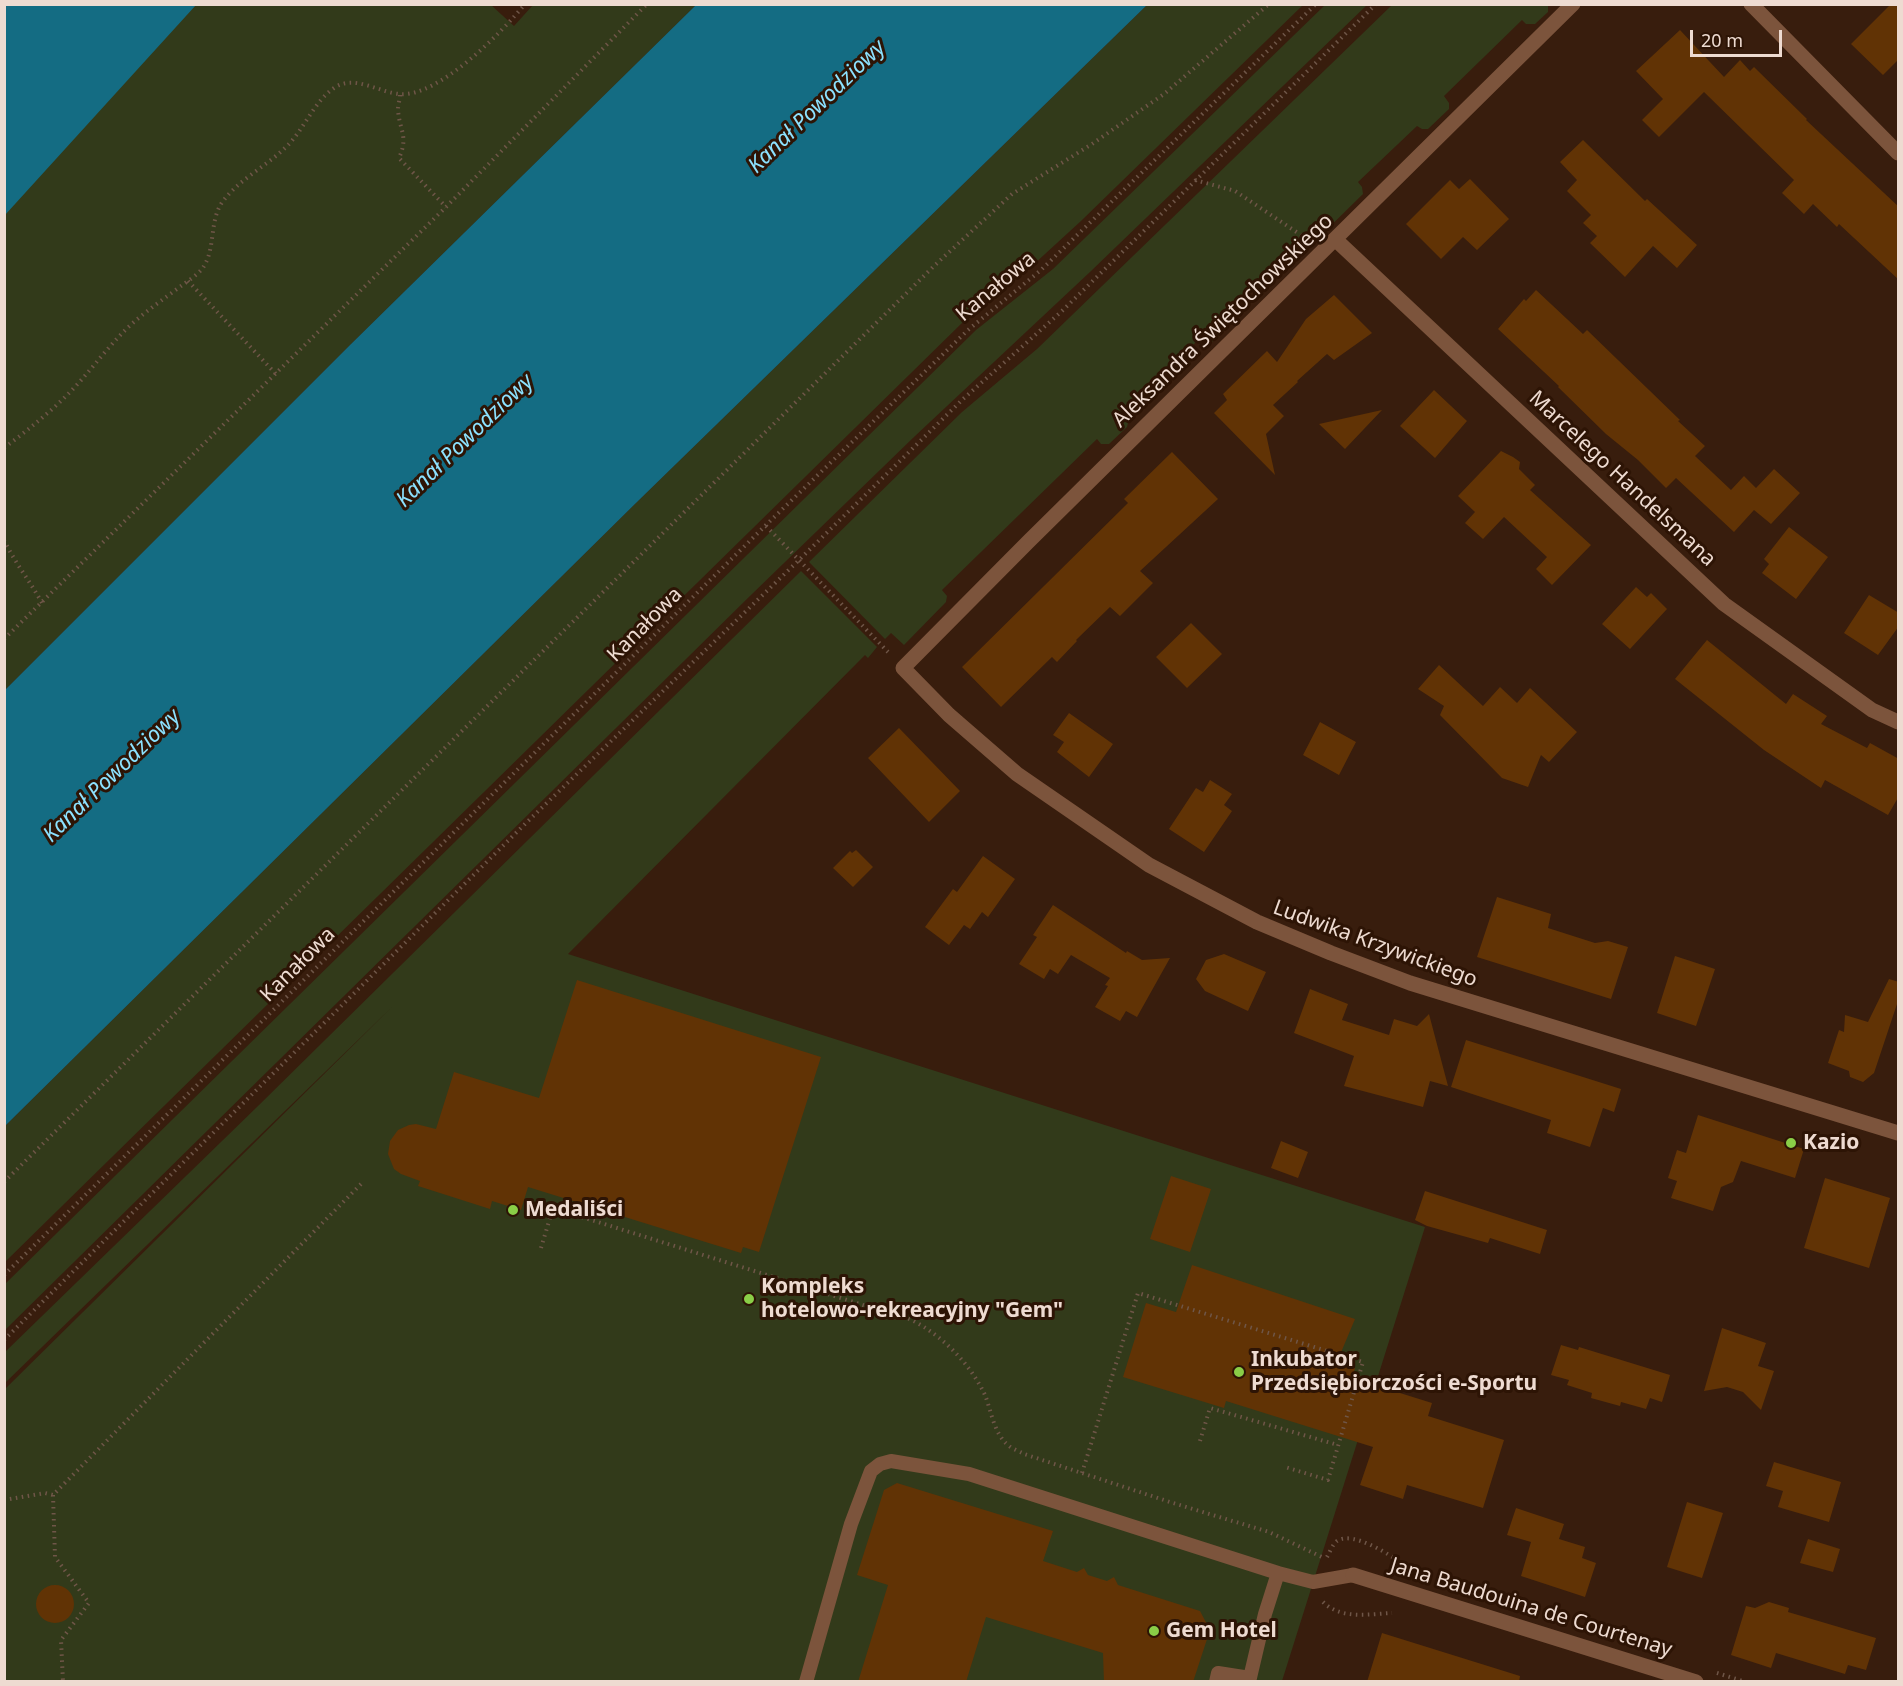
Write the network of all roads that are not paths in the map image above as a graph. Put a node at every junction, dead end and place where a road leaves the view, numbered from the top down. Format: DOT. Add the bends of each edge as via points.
graph roads {
  1 [pos="1573,4"];
  2 [pos="1751,4"];
  3 [pos="1899,153"];
  4 [pos="1336,240"];
  5 [pos="903,668"];
  6 [pos="1899,722"];
  7 [pos="1899,1133"];
  8 [pos="1278,1573"];
  9 [pos="1353,1575"];
  10 [pos="1250,1680"];
  11 [pos="806,1682"];
  12 [pos="1216,1682"];
  13 [pos="1696,1682"];
  1 -- 4 [label="street, Aleksandra Świętochowskiego"];
  2 -- 3 [label="street"];
  4 -- 5 [label="street, Aleksandra Świętochowskiego"];
  4 -- 6 [label="street, Marcelego Handelsmana" via="1724,604 1872,710"];
  5 -- 7 [label="street, Ludwika Krzywickiego" via="949,715 1017,774 1149,865 1257,922 1410,983"];
  8 -- 9 [label="lane" via="1313,1582"];
  8 -- 10 [label="lane"];
  8 -- 11 [label="lane" via="969,1474 888,1461 871,1471 851,1524"];
  9 -- 13 [label="street, Jana Baudouina de Courtenay"];
  10 -- 12 [label="lane" via="1218,1673"];
}
